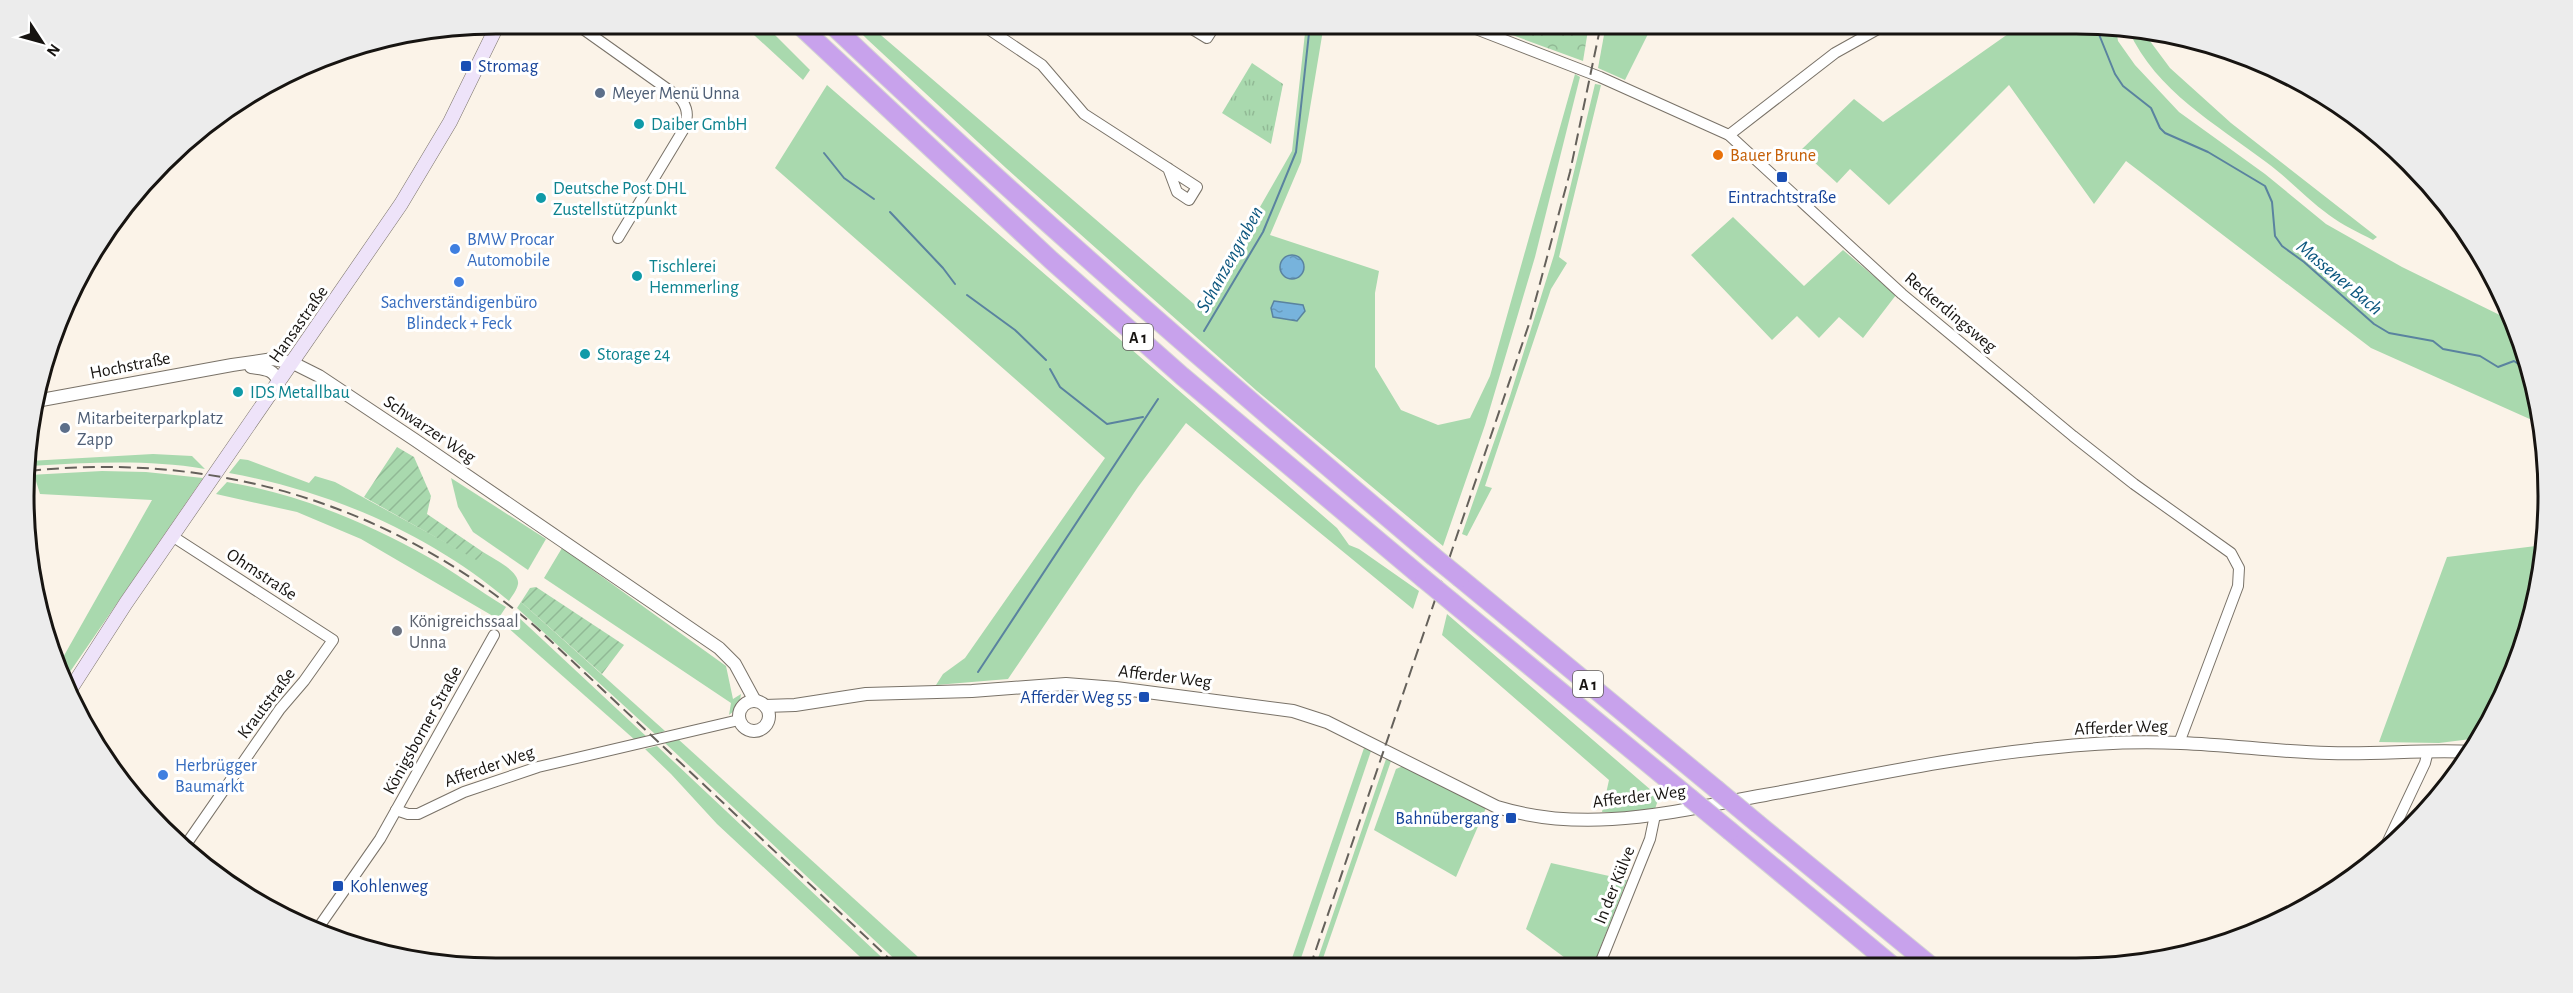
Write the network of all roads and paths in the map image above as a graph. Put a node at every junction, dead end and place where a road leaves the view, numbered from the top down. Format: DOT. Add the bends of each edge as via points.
graph roads {
  1 [pos="493,34"];
  2 [pos="590,34"];
  3 [pos="809,34"];
  4 [pos="841,34"];
  5 [pos="996,34"];
  6 [pos="1489,34"];
  7 [pos="1869,34"];
  8 [pos="1729,135"];
  9 [pos="1168,168"];
  10 [pos="618,238"];
  11 [pos="293,363"];
  12 [pos="232,366"];
  13 [pos="279,383"];
  14 [pos="45,398"];
  15 [pos="172,536"];
  16 [pos="494,635"];
  17 [pos="333,640"];
  18 [pos="738,671"];
  19 [pos="74,683"];
  20 [pos="760,703"];
  21 [pos="795,705"];
  22 [pos="740,714"];
  23 [pos="768,720"];
  24 [pos="2179,743"];
  25 [pos="2428,751"];
  26 [pos="2462,752"];
  27 [pos="396,810"];
  28 [pos="1655,815"];
  29 [pos="2391,834"];
  30 [pos="189,841"];
  31 [pos="321,923"];
  32 [pos="1602,958"];
  33 [pos="1883,958"];
  34 [pos="1921,958"];
  1 -- 11 [label="main road, Hansastraße" via="422,172"];
  2 -- 10 [label="street" via="680,98 688,116"];
  3 -- 33 [label="highway, A 1, bridge" via="1182,376"];
  4 -- 34 [label="highway, A 1, bridge" via="1118,287 1433,556"];
  5 -- 9 [label="street" via="1042,65 1084,114"];
  6 -- 8 [label="street, Reckerdingsweg" via="1600,77"];
  7 -- 8 [label="street" via="1834,53"];
  8 -- 24 [label="street, Reckerdingsweg" via="1902,294 2073,436 2231,553 2239,568 2238,586"];
  11 -- 12 [label="street, Hochstraße" via="273,359"];
  11 -- 13 [label="main road, Hansastraße"];
  11 -- 18 [label="street, Schwarzer Weg" via="415,440 719,648"];
  12 -- 13 [label="street, Hochstraße" via="269,369"];
  12 -- 14 [label="street, Hochstraße"];
  13 -- 15 [label="main road, Hansastraße"];
  15 -- 17 [label="street, Ohmstraße"];
  15 -- 19 [label="main road, Hansastraße"];
  16 -- 27 [label="street, Königsborner Straße"];
  17 -- 30 [label="street, Krautstraße"];
  18 -- 20 [label="street, Schwarzer Weg"];
  18 -- 22 [label="street" via="742,690"];
  20 -- 21 [label="street, Afferder Weg"];
  20 -- 22 [label="street" via="747,702"];
  20 -- 23 [label="street"];
  21 -- 23 [label="street, Afferder Weg"];
  21 -- 28 [label="street, Afferder Weg" via="866,694 1054,684 1126,689 1304,713 1513,812 1592,822"];
  22 -- 23 [label="street" via="744,728 754,731 763,728"];
  22 -- 27 [label="street, Afferder Weg" via="538,767 464,792 418,813"];
  24 -- 25 [label="street, Afferder Weg" via="2338,754"];
  24 -- 28 [label="street, Afferder Weg" via="2084,745 2013,752"];
  25 -- 26 [label="street, Afferder Weg"];
  25 -- 29 [label="street"];
  27 -- 31 [label="street"];
  28 -- 32 [label="street, In der Külve" via="1650,839"];
}
